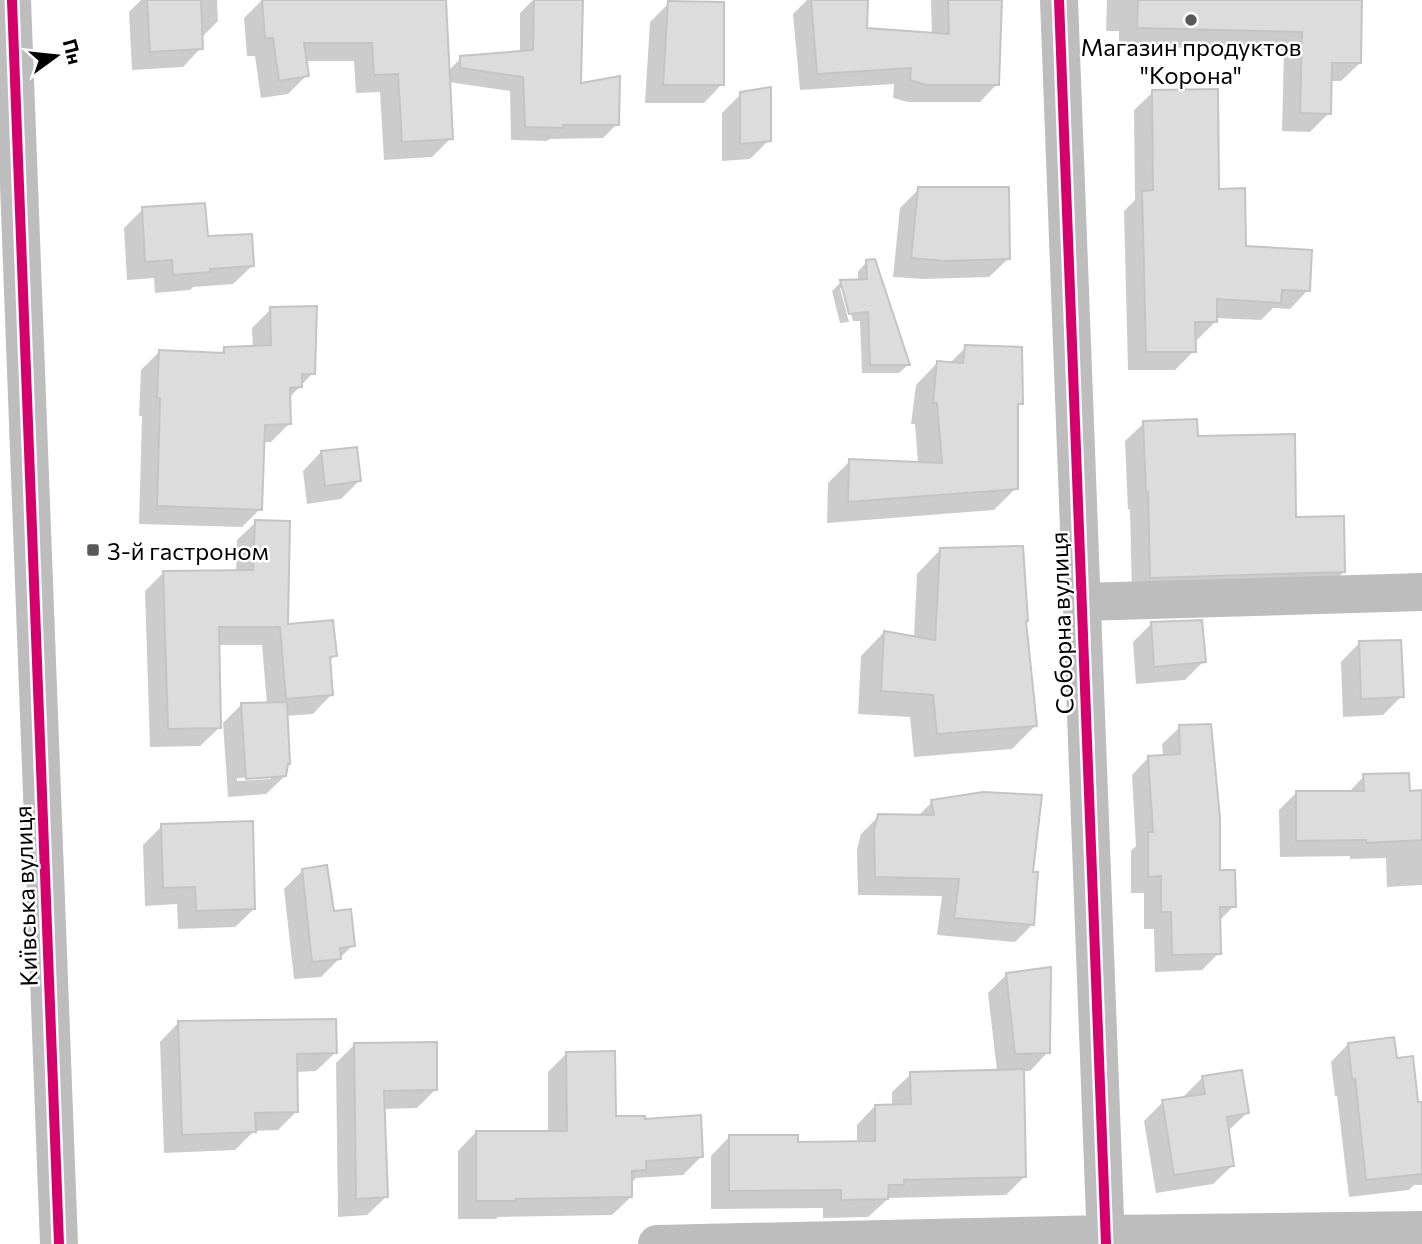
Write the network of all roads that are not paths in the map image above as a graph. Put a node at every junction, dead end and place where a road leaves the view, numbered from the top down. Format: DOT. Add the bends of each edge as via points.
graph roads {
  1 [pos="12,0"];
  2 [pos="1059,0"];
  3 [pos="1422,592"];
  4 [pos="1082,602"];
  5 [pos="1422,1230"];
  6 [pos="1105,1239"];
  7 [pos="59,1244"];
  8 [pos="657,1244"];
  1 -- 7 [label="street, Київська вулиця"];
  2 -- 4 [label="street, Соборна вулиця"];
  3 -- 4 [label="street"];
  4 -- 6 [label="street, Соборна вулиця"];
  5 -- 6 [label="street"];
  6 -- 8 [label="street"];
}
